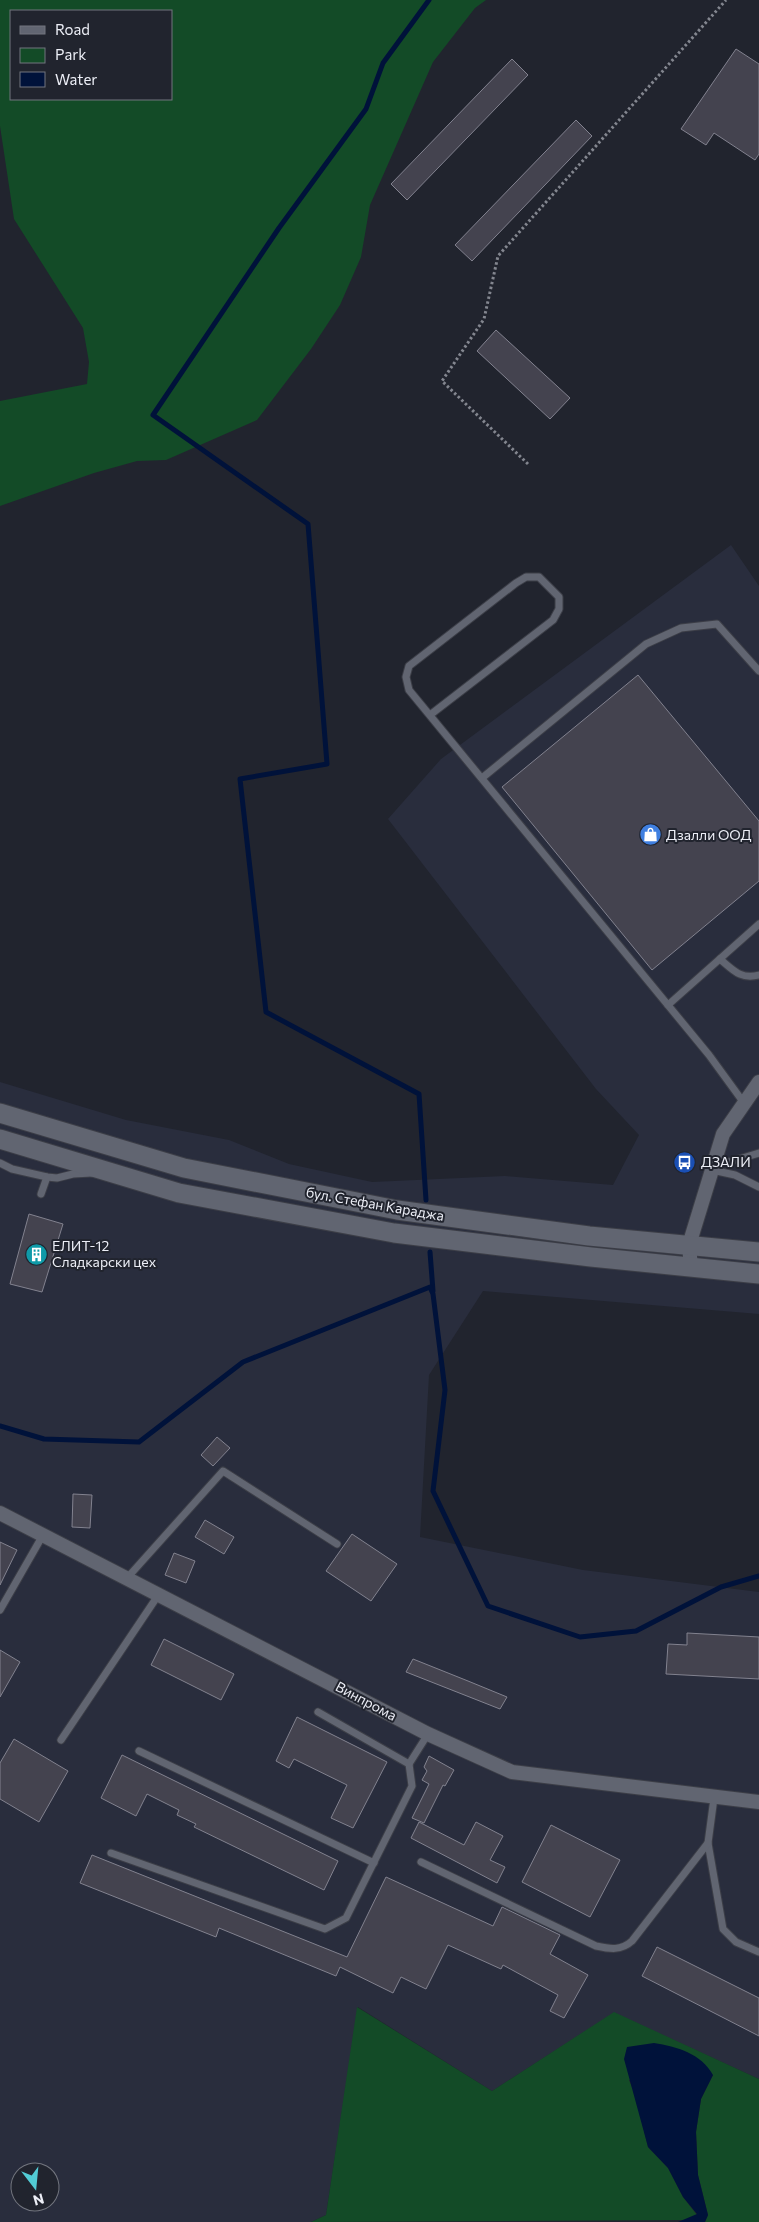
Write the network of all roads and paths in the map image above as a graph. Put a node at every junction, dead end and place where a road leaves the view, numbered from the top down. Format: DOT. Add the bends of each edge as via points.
graph roads {
  1 [pos="724,1"];
  2 [pos="528,464"];
  3 [pos="759,671"];
  4 [pos="430,715"];
  5 [pos="482,778"];
  6 [pos="759,924"];
  7 [pos="720,959"];
  8 [pos="759,975"];
  9 [pos="668,1005"];
  10 [pos="759,1082"];
  11 [pos="744,1104"];
  12 [pos="0,1113"];
  13 [pos="0,1139"];
  14 [pos="759,1153"];
  15 [pos="0,1163"];
  16 [pos="714,1165"];
  17 [pos="110,1172"];
  18 [pos="47,1177"];
  19 [pos="759,1187"];
  20 [pos="41,1194"];
  21 [pos="689,1245"];
  22 [pos="759,1252"];
  23 [pos="691,1268"];
  24 [pos="759,1274"];
  25 [pos="0,1513"];
  26 [pos="43,1534"];
  27 [pos="337,1544"];
  28 [pos="128,1578"];
  29 [pos="159,1594"];
  30 [pos="0,1610"];
  31 [pos="318,1712"];
  32 [pos="428,1734"];
  33 [pos="61,1740"];
  34 [pos="139,1752"];
  35 [pos="410,1764"];
  36 [pos="714,1798"];
  37 [pos="759,1802"];
  38 [pos="708,1843"];
  39 [pos="111,1853"];
  40 [pos="421,1862"];
  41 [pos="374,1863"];
  42 [pos="759,1952"];
  1 -- 2 [label="path" via="498,256 484,319 442,381"];
  3 -- 5 [label="lane" via="717,624 681,628 646,644"];
  4 -- 4 [label="lane" via="409,690 406,677 409,666 516,583 526,577 539,577 559,597 560,609 553,620"];
  4 -- 5 [label="lane"];
  5 -- 9 [label="lane"];
  6 -- 7 [label="lane"];
  7 -- 8 [label="lane" via="740,976 750,978"];
  7 -- 9 [label="lane"];
  9 -- 11 [label="lane"];
  10 -- 11 [label="street"];
  11 -- 16 [label="street" via="723,1134"];
  12 -- 21 [label="main road, бул. Стефан Караджа" via="184,1168 397,1210 589,1236"];
  13 -- 17 [label="main road, бул. Стефан Караджа"];
  14 -- 16 [label="lane"];
  15 -- 18 [label="lane"];
  16 -- 19 [label="lane"];
  16 -- 21 [label="street"];
  17 -- 18 [label="lane"];
  17 -- 23 [label="main road, бул. Стефан Караджа" via="179,1193 394,1233"];
  18 -- 20 [label="lane"];
  21 -- 22 [label="main road, бул. Стефан Караджа"];
  21 -- 23 [label="street"];
  23 -- 24 [label="main road, бул. Стефан Караджа"];
  25 -- 26 [label="street, Винпрома"];
  26 -- 28 [label="street, Винпрома"];
  26 -- 30 [label="lane"];
  27 -- 28 [label="lane" via="223,1471"];
  28 -- 29 [label="street, Винпрома"];
  29 -- 32 [label="street, Винпрома"];
  29 -- 33 [label="lane"];
  31 -- 35 [label="lane"];
  32 -- 35 [label="lane"];
  32 -- 36 [label="street, Винпрома" via="512,1772"];
  34 -- 41 [label="lane"];
  35 -- 41 [label="lane" via="412,1786"];
  36 -- 37 [label="street, Винпрома"];
  36 -- 38 [label="lane"];
  38 -- 40 [label="lane" via="632,1941 619,1949 596,1946"];
  38 -- 42 [label="lane" via="723,1929 736,1942"];
  39 -- 41 [label="lane" via="325,1929 346,1918"];
}
